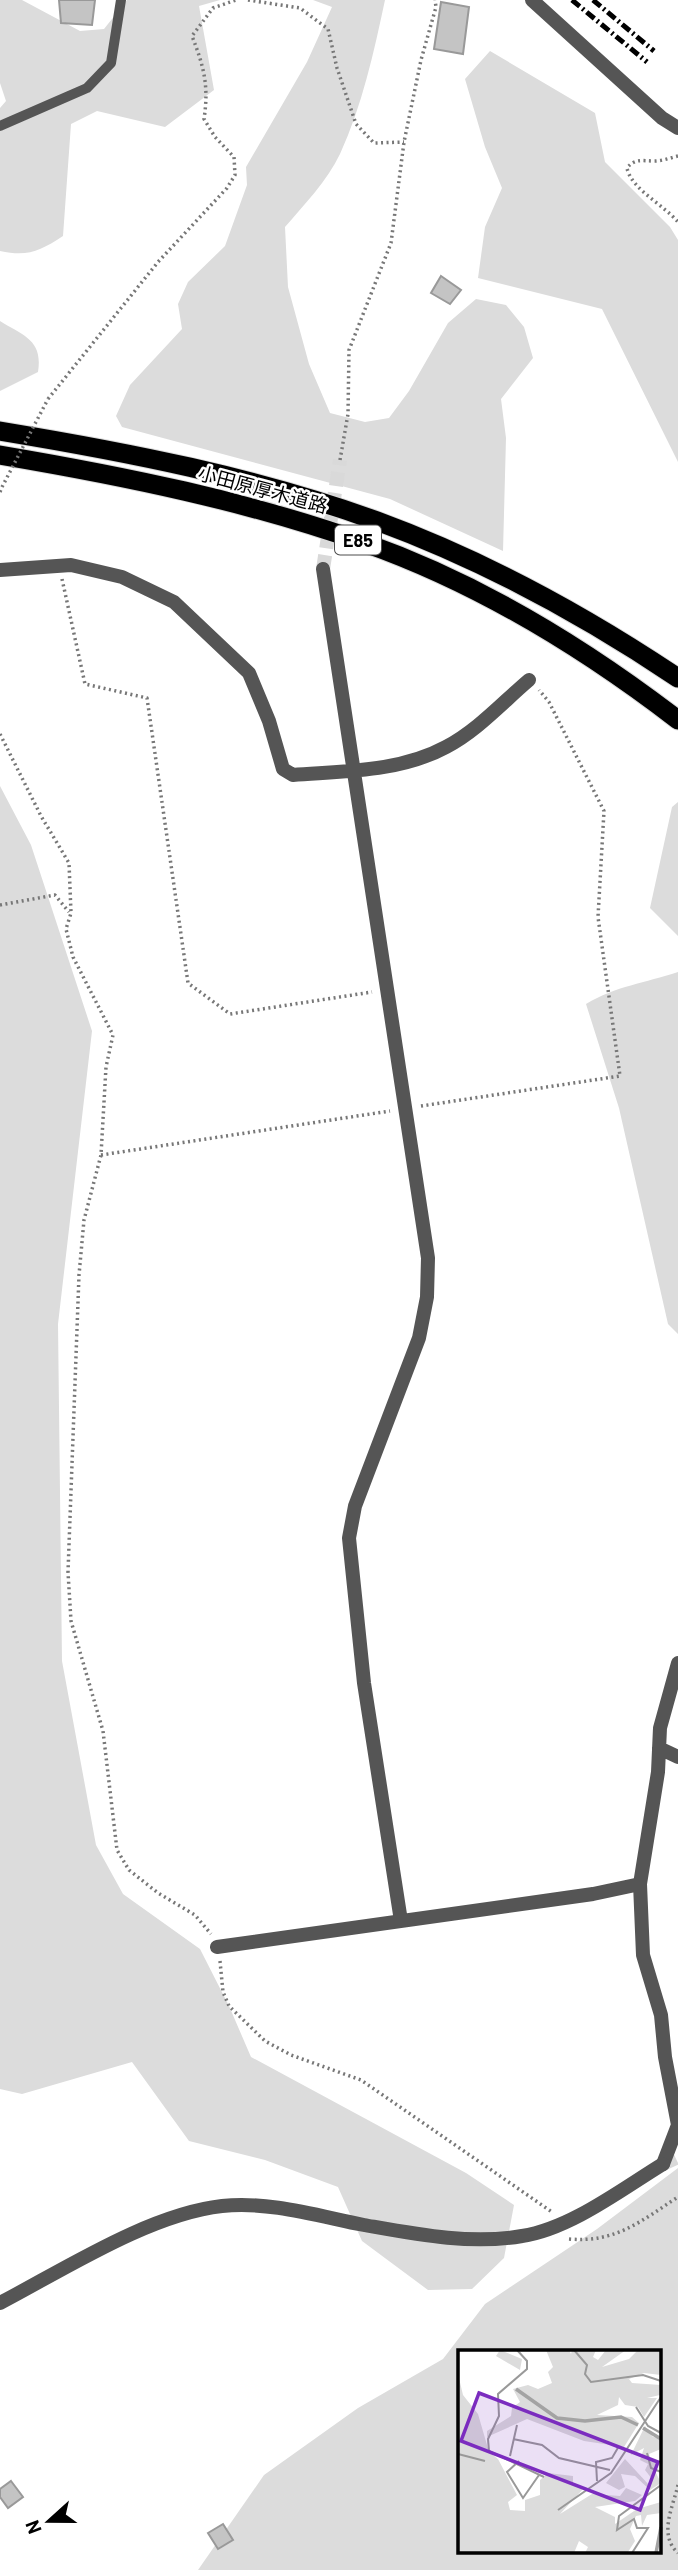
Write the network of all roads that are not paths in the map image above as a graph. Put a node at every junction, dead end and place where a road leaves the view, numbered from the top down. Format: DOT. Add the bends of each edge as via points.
graph roads {
  1 [pos="121,0"];
  2 [pos="533,0"];
  3 [pos="0,126"];
  4 [pos="678,128"];
  5 [pos="0,431"];
  6 [pos="0,455"];
  7 [pos="323,569"];
  8 [pos="0,570"];
  9 [pos="678,678"];
  10 [pos="529,680"];
  11 [pos="678,720"];
  12 [pos="353,770"];
  13 [pos="678,1663"];
  14 [pos="659,1748"];
  15 [pos="678,1757"];
  16 [pos="640,1884"];
  17 [pos="401,1922"];
  18 [pos="217,1947"];
  19 [pos="0,2303"];
  1 -- 3 [label="lane" via="111,63 87,88"];
  2 -- 4 [label="street"];
  5 -- 9 [label="highway, 小田原厚木道路 / E85" via="247,482 377,521 536,592"];
  6 -- 11 [label="highway, 小田原厚木道路 / E85" via="166,486 268,511 367,544 524,617"];
  7 -- 12 [label="street"];
  8 -- 12 [label="street" via="71,565 122,577 174,602 249,673 283,769 293,775"];
  10 -- 12 [label="street" via="447,747 410,763"];
  12 -- 17 [label="street" via="428,1258 419,1338 355,1506 349,1538 364,1683"];
  13 -- 14 [label="street" via="662,1712"];
  14 -- 15 [label="street"];
  14 -- 16 [label="street"];
  16 -- 17 [label="street"];
  16 -- 19 [label="street" via="643,1955 662,2015 678,2125 663,2164 566,2222 523,2236 459,2239 313,2213 223,2206 153,2224"];
  17 -- 18 [label="street"];
}
